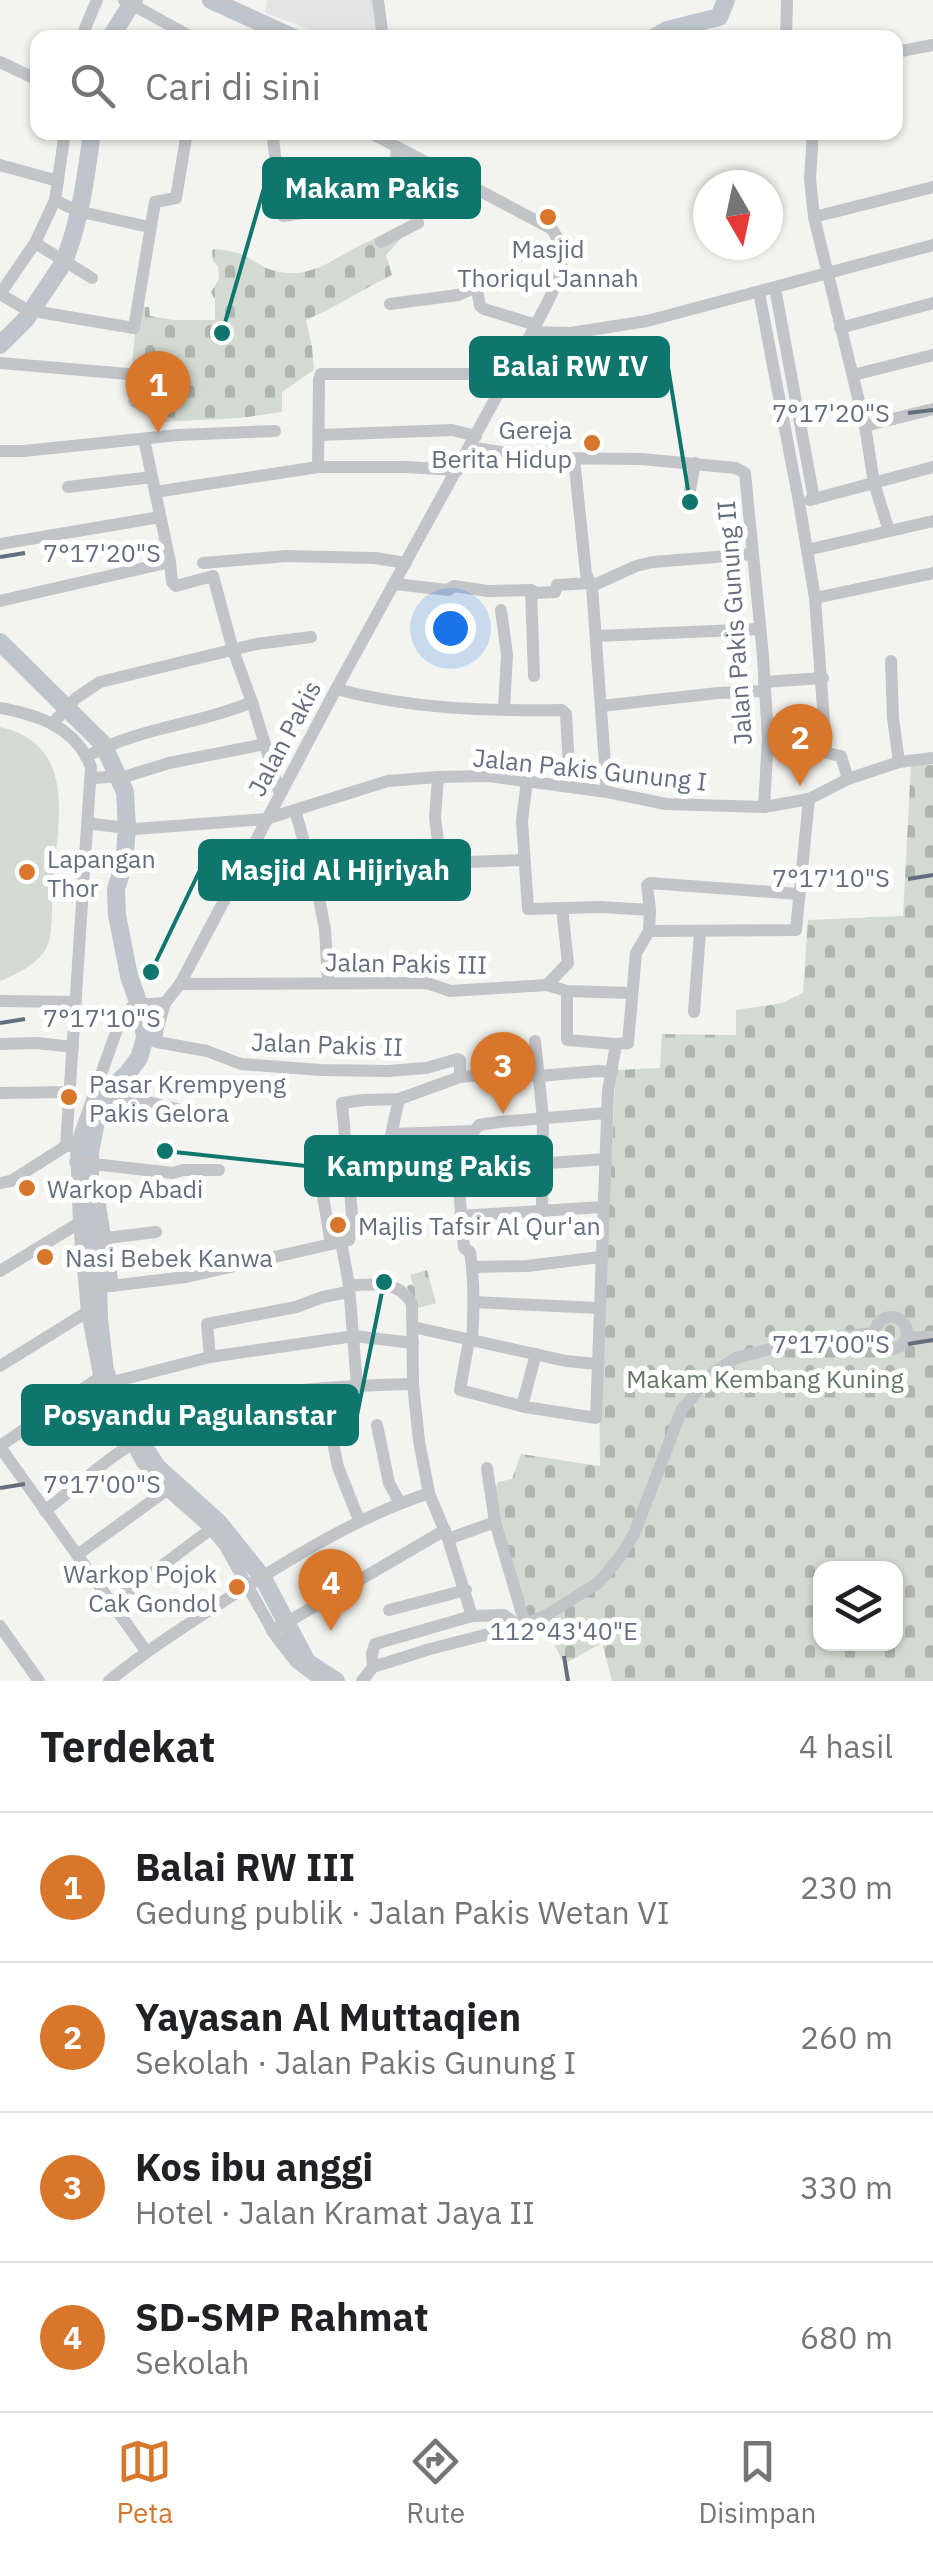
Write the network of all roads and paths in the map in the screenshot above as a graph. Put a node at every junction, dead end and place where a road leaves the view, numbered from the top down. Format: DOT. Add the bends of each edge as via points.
graph roads {
  1 [pos="97,0"];
  2 [pos="378,0"];
  3 [pos="787,0"];
  4 [pos="130,4"];
  5 [pos="84,30"];
  6 [pos="178,30"];
  7 [pos="382,30"];
  8 [pos="786,30"];
  9 [pos="933,46"];
  10 [pos="903,51"];
  11 [pos="0,62"];
  12 [pos="30,76"];
  13 [pos="64,140"];
  14 [pos="186,140"];
  15 [pos="273,140"];
  16 [pos="812,140"];
  17 [pos="396,142"];
  18 [pos="1,168"];
  19 [pos="58,181"];
  20 [pos="933,187"];
  21 [pos="406,190"];
  22 [pos="55,200"];
  23 [pos="367,202"];
  24 [pos="336,204"];
  25 [pos="814,217"];
  26 [pos="150,227"];
  27 [pos="381,242"];
  28 [pos="35,243"];
  29 [pos="933,244"];
  30 [pos="826,274"];
  31 [pos="92,278"];
  32 [pos="775,288"];
  33 [pos="759,292"];
  34 [pos="0,294"];
  35 [pos="933,303"];
  36 [pos="390,304"];
  37 [pos="840,328"];
  38 [pos="534,329"];
  39 [pos="933,355"];
  40 [pos="2,363"];
  41 [pos="128,374"];
  42 [pos="509,374"];
  43 [pos="853,376"];
  44 [pos="933,409"];
  45 [pos="864,426"];
  46 [pos="275,431"];
  47 [pos="319,435"];
  48 [pos="144,439"];
  49 [pos="473,441"];
  50 [pos="0,450"];
  51 [pos="574,458"];
  52 [pos="695,463"];
  53 [pos="318,466"];
  54 [pos="933,467"];
  55 [pos="458,470"];
  56 [pos="152,477"];
  57 [pos="874,483"];
  58 [pos="68,487"];
  59 [pos="690,490"];
  60 [pos="155,492"];
  61 [pos="807,500"];
  62 [pos="160,516"];
  63 [pos="933,522"];
  64 [pos="889,531"];
  65 [pos="0,544"];
  66 [pos="807,550"];
  67 [pos="752,554"];
  68 [pos="170,562"];
  69 [pos="406,563"];
  70 [pos="209,568"];
  71 [pos="933,573"];
  72 [pos="395,584"];
  73 [pos="591,584"];
  74 [pos="531,590"];
  75 [pos="815,598"];
  76 [pos="0,600"];
  77 [pos="502,610"];
  78 [pos="760,630"];
  79 [pos="596,636"];
  80 [pos="310,638"];
  81 [pos="232,650"];
  82 [pos="891,661"];
  83 [pos="534,676"];
  84 [pos="822,678"];
  85 [pos="765,686"];
  86 [pos="336,689"];
  87 [pos="252,702"];
  88 [pos="601,706"];
  89 [pos="0,708"];
  90 [pos="504,709"];
  91 [pos="53,723"];
  92 [pos="265,744"];
  93 [pos="86,757"];
  94 [pos="933,758"];
  95 [pos="898,762"];
  96 [pos="91,778"];
  97 [pos="438,778"];
  98 [pos="848,778"];
  99 [pos="527,781"];
  100 [pos="570,787"];
  101 [pos="607,792"];
  102 [pos="280,794"];
  103 [pos="810,799"];
  104 [pos="764,807"];
  105 [pos="295,810"];
  106 [pos="266,819"];
  107 [pos="88,820"];
  108 [pos="380,857"];
  109 [pos="440,859"];
  110 [pos="524,860"];
  111 [pos="800,894"];
  112 [pos="562,908"];
  113 [pos="650,910"];
  114 [pos="649,932"];
  115 [pos="700,932"];
  116 [pos="328,983"];
  117 [pos="180,984"];
  118 [pos="548,985"];
  119 [pos="566,991"];
  120 [pos="631,992"];
  121 [pos="0,1001"];
  122 [pos="76,1002"];
  123 [pos="159,1004"];
  124 [pos="694,1012"];
  125 [pos="534,1041"];
  126 [pos="0,1044"];
  127 [pos="622,1044"];
  128 [pos="73,1047"];
  129 [pos="612,1072"];
  130 [pos="539,1076"];
  131 [pos="460,1077"];
  132 [pos="104,1089"];
  133 [pos="70,1092"];
  134 [pos="0,1093"];
  135 [pos="399,1099"];
  136 [pos="177,1109"];
  137 [pos="606,1113"];
  138 [pos="542,1118"];
  139 [pos="392,1134"];
  140 [pos="71,1146"];
  141 [pos="606,1159"];
  142 [pos="348,1160"];
  143 [pos="385,1162"];
  144 [pos="85,1163"];
  145 [pos="542,1164"];
  146 [pos="458,1166"];
  147 [pos="219,1170"];
  148 [pos="319,1172"];
  149 [pos="0,1183"];
  150 [pos="100,1205"];
  151 [pos="602,1206"];
  152 [pos="542,1212"];
  153 [pos="460,1216"];
  154 [pos="79,1223"];
  155 [pos="156,1232"];
  156 [pos="106,1238"];
  157 [pos="336,1243"];
  158 [pos="600,1256"];
  159 [pos="472,1267"];
  160 [pos="0,1272"];
  161 [pos="99,1287"];
  162 [pos="349,1289"];
  163 [pos="474,1302"];
  164 [pos="599,1308"];
  165 [pos="87,1312"];
  166 [pos="413,1326"];
  167 [pos="874,1333"];
  168 [pos="354,1336"];
  169 [pos="908,1337"];
  170 [pos="933,1337"];
  171 [pos="471,1341"];
  172 [pos="413,1342"];
  173 [pos="536,1354"];
  174 [pos="210,1357"];
  175 [pos="597,1364"];
  176 [pos="0,1366"];
  177 [pos="106,1382"];
  178 [pos="413,1384"];
  179 [pos="357,1386"];
  180 [pos="522,1406"];
  181 [pos="328,1418"];
  182 [pos="377,1424"];
  183 [pos="138,1441"];
  184 [pos="0,1446"];
  185 [pos="487,1468"];
  186 [pos="167,1490"];
  187 [pos="429,1493"];
  188 [pos="400,1503"];
  189 [pos="46,1510"];
  190 [pos="360,1520"];
  191 [pos="495,1522"];
  192 [pos="211,1529"];
  193 [pos="446,1535"];
  194 [pos="77,1554"];
  195 [pos="252,1582"];
  196 [pos="466,1590"];
  197 [pos="112,1604"];
  198 [pos="390,1610"];
  199 [pos="472,1616"];
  200 [pos="281,1625"];
  201 [pos="0,1626"];
  202 [pos="517,1626"];
  203 [pos="423,1630"];
  204 [pos="430,1648"];
  205 [pos="146,1651"];
  206 [pos="373,1666"];
  207 [pos="38,1681"];
  208 [pos="109,1681"];
  209 [pos="321,1681"];
  210 [pos="362,1681"];
  1 -- 5 [label="street"];
  2 -- 7 [label="street"];
  3 -- 8 [label="street"];
  4 -- 6 [label="street"];
  9 -- 10 [label="street"];
  11 -- 12 [label="street"];
  13 -- 19 [label="street"];
  14 -- 26 [label="street" via="176,198 155,201"];
  15 -- 24 [label="street" via="283,216"];
  16 -- 25 [label="street"];
  17 -- 21 [label="street"];
  17 -- 38 [label="street, Jalan Pakis" via="556,234 561,274"];
  18 -- 19 [label="street"];
  19 -- 22 [label="street"];
  20 -- 25 [label="street"];
  21 -- 23 [label="street"];
  21 -- 27 [label="street" via="418,223"];
  22 -- 26 [label="street" via="82,213"];
  22 -- 28 [label="street"];
  25 -- 30 [label="street"];
  26 -- 34 [label="street" via="134,328 26,310"];
  28 -- 31 [label="street"];
  28 -- 34 [label="street"];
  29 -- 30 [label="street"];
  30 -- 32 [label="street"];
  30 -- 37 [label="street"];
  32 -- 33 [label="street"];
  32 -- 61 [label="street"];
  33 -- 38 [label="street" via="648,321 572,333"];
  33 -- 61 [label="street"];
  35 -- 37 [label="street"];
  36 -- 38 [label="street" via="474,288 484,309"];
  37 -- 43 [label="street"];
  38 -- 42 [label="street, Jalan Pakis"];
  39 -- 43 [label="street"];
  40 -- 41 [label="street"];
  42 -- 47 [label="street" via="321,374"];
  42 -- 49 [label="street, Jalan Pakis"];
  43 -- 45 [label="street"];
  44 -- 45 [label="street"];
  45 -- 57 [label="street"];
  46 -- 48 [label="street"];
  47 -- 49 [label="street, Jalan Pakis Gunung II" via="452,430"];
  47 -- 53 [label="street"];
  48 -- 50 [label="street"];
  48 -- 56 [label="street"];
  49 -- 51 [label="street, Jalan Pakis Gunung II" via="536,458"];
  49 -- 55 [label="street, Jalan Pakis"];
  51 -- 52 [label="street, Jalan Pakis Gunung II"];
  51 -- 73 [label="street"];
  52 -- 59 [label="street"];
  52 -- 67 [label="street, Jalan Pakis Gunung II" via="745,473"];
  53 -- 55 [label="street"];
  53 -- 60 [label="street"];
  54 -- 57 [label="street"];
  55 -- 69 [label="street, Jalan Pakis"];
  56 -- 58 [label="street"];
  56 -- 60 [label="street"];
  57 -- 61 [label="street"];
  57 -- 64 [label="street"];
  60 -- 62 [label="street"];
  61 -- 66 [label="street"];
  62 -- 65 [label="street"];
  62 -- 68 [label="street"];
  63 -- 64 [label="street"];
  64 -- 66 [label="street"];
  66 -- 75 [label="street"];
  67 -- 73 [label="street" via="653,562"];
  67 -- 78 [label="street, Jalan Pakis Gunung II"];
  68 -- 70 [label="street" via="173,585"];
  68 -- 76 [label="street"];
  69 -- 70 [label="street" via="287,556"];
  69 -- 72 [label="street, Jalan Pakis"];
  70 -- 81 [label="street"];
  71 -- 75 [label="street"];
  72 -- 74 [label="street"];
  72 -- 86 [label="street, Jalan Pakis"];
  73 -- 74 [label="street"];
  73 -- 79 [label="street"];
  74 -- 83 [label="street"];
  75 -- 84 [label="street"];
  77 -- 90 [label="street"];
  78 -- 79 [label="street"];
  78 -- 85 [label="street, Jalan Pakis Gunung II"];
  79 -- 88 [label="street"];
  80 -- 81 [label="street"];
  81 -- 87 [label="street"];
  81 -- 91 [label="street" via="100,682"];
  82 -- 95 [label="street"];
  84 -- 85 [label="street"];
  84 -- 98 [label="street" via="826,749 841,756"];
  85 -- 88 [label="street"];
  85 -- 104 [label="street, Jalan Pakis Gunung II"];
  86 -- 90 [label="street" via="430,707"];
  86 -- 102 [label="street, Jalan Pakis"];
  87 -- 92 [label="street"];
  87 -- 93 [label="street"];
  88 -- 101 [label="street"];
  89 -- 91 [label="street"];
  90 -- 100 [label="street" via="565,711"];
  91 -- 93 [label="street"];
  92 -- 96 [label="street"];
  92 -- 102 [label="street"];
  93 -- 96 [label="street"];
  94 -- 95 [label="street, Jalan Pakis Gunung I"];
  95 -- 98 [label="street, Jalan Pakis Gunung I"];
  96 -- 107 [label="street"];
  97 -- 99 [label="street, Jalan Pakis Gunung I"];
  97 -- 105 [label="street, Jalan Pakis Gunung I" via="388,782"];
  97 -- 109 [label="street"];
  98 -- 103 [label="street, Jalan Pakis Gunung I"];
  99 -- 100 [label="street, Jalan Pakis Gunung I"];
  99 -- 110 [label="street"];
  100 -- 101 [label="street, Jalan Pakis Gunung I"];
  101 -- 104 [label="street, Jalan Pakis Gunung I" via="666,804"];
  102 -- 106 [label="street, Jalan Pakis"];
  103 -- 104 [label="street, Jalan Pakis Gunung I"];
  103 -- 111 [label="street"];
  105 -- 106 [label="street, Jalan Pakis Gunung I"];
  105 -- 116 [label="street" via="325,929"];
  106 -- 107 [label="street, Jalan Pakis Gunung I" via="129,829"];
  106 -- 117 [label="street, Jalan Pakis"];
  107 -- 122 [label="street"];
  108 -- 109 [label="street"];
  109 -- 110 [label="street"];
  110 -- 112 [label="street" via="528,910"];
  111 -- 113 [label="street" via="650,883"];
  111 -- 115 [label="street" via="796,930"];
  112 -- 113 [label="street"];
  112 -- 118 [label="street" via="568,962"];
  113 -- 114 [label="street"];
  114 -- 115 [label="street"];
  114 -- 120 [label="street" via="636,953"];
  115 -- 124 [label="street"];
  116 -- 117 [label="street, Jalan Pakis III"];
  116 -- 118 [label="street, Jalan Pakis III" via="426,983 450,991"];
  117 -- 123 [label="street, Jalan Pakis"];
  118 -- 119 [label="street, Jalan Pakis III"];
  119 -- 120 [label="street, Jalan Pakis III"];
  119 -- 127 [label="street" via="567,1039"];
  120 -- 127 [label="street"];
  121 -- 122 [label="street"];
  122 -- 128 [label="street"];
  123 -- 131 [label="street, Jalan Pakis II" via="157,1042 241,1064 388,1071 459,1059"];
  123 -- 132 [label="street" via="134,1005 121,1018"];
  125 -- 130 [label="street"];
  126 -- 128 [label="street"];
  127 -- 129 [label="street"];
  128 -- 133 [label="street"];
  129 -- 130 [label="street"];
  129 -- 137 [label="street"];
  130 -- 131 [label="street"];
  130 -- 138 [label="street"];
  131 -- 135 [label="street"];
  132 -- 136 [label="street"];
  132 -- 140 [label="street"];
  133 -- 134 [label="street"];
  133 -- 140 [label="street"];
  135 -- 139 [label="street"];
  135 -- 142 [label="street" via="342,1104"];
  137 -- 138 [label="street"];
  137 -- 141 [label="street"];
  138 -- 139 [label="street" via="474,1131"];
  138 -- 145 [label="street"];
  139 -- 143 [label="street"];
  140 -- 144 [label="street"];
  140 -- 149 [label="street"];
  141 -- 145 [label="street"];
  141 -- 151 [label="street"];
  142 -- 143 [label="street"];
  142 -- 157 [label="street" via="353,1225 349,1240"];
  143 -- 146 [label="street"];
  144 -- 147 [label="street" via="173,1173"];
  144 -- 154 [label="street"];
  145 -- 146 [label="street"];
  145 -- 152 [label="street"];
  146 -- 153 [label="street"];
  148 -- 157 [label="street"];
  150 -- 156 [label="street"];
  151 -- 152 [label="street"];
  151 -- 158 [label="street"];
  152 -- 153 [label="street"];
  153 -- 159 [label="street" via="458,1251 470,1252"];
  154 -- 160 [label="street"];
  154 -- 161 [label="street"];
  155 -- 156 [label="street"];
  156 -- 161 [label="street"];
  157 -- 161 [label="street" via="186,1277"];
  157 -- 162 [label="street"];
  158 -- 159 [label="street"];
  158 -- 164 [label="street"];
  159 -- 163 [label="street"];
  161 -- 165 [label="street"];
  162 -- 166 [label="street" via="398,1288 412,1304"];
  162 -- 168 [label="street"];
  162 -- 174 [label="street" via="207,1324"];
  163 -- 164 [label="street"];
  163 -- 171 [label="street"];
  164 -- 175 [label="street"];
  165 -- 176 [label="street"];
  165 -- 177 [label="street"];
  166 -- 171 [label="street"];
  166 -- 172 [label="street"];
  167 -- 169 [label="street" via="890,1350"];
  167 -- 169 [label="street" via="876,1324 892,1316 904,1322"];
  167 -- 202 [label="street" via="799,1340 736,1358 713,1373 682,1409 620,1557 598,1583"];
  168 -- 172 [label="street"];
  168 -- 174 [label="street"];
  168 -- 179 [label="street"];
  169 -- 170 [label="street"];
  171 -- 173 [label="street"];
  171 -- 180 [label="street" via="460,1390"];
  172 -- 178 [label="street"];
  173 -- 175 [label="street"];
  173 -- 180 [label="street"];
  174 -- 177 [label="street"];
  175 -- 180 [label="street" via="596,1418"];
  177 -- 183 [label="street"];
  177 -- 184 [label="street"];
  178 -- 179 [label="street"];
  178 -- 187 [label="street"];
  179 -- 183 [label="street" via="211,1408"];
  181 -- 190 [label="street" via="338,1467"];
  182 -- 188 [label="street"];
  183 -- 186 [label="street" via="142,1463"];
  183 -- 189 [label="street"];
  184 -- 189 [label="street"];
  185 -- 191 [label="street"];
  186 -- 192 [label="street"];
  186 -- 194 [label="street"];
  187 -- 188 [label="street"];
  187 -- 193 [label="street"];
  188 -- 190 [label="street"];
  189 -- 194 [label="street"];
  190 -- 195 [label="street"];
  191 -- 193 [label="street"];
  191 -- 202 [label="street"];
  192 -- 195 [label="street"];
  192 -- 197 [label="street"];
  193 -- 196 [label="street"];
  193 -- 200 [label="street"];
  194 -- 197 [label="street"];
  195 -- 200 [label="street"];
  195 -- 205 [label="street"];
  196 -- 198 [label="street"];
  196 -- 199 [label="street"];
  197 -- 205 [label="street"];
  199 -- 202 [label="street" via="504,1615"];
  199 -- 203 [label="street"];
  200 -- 209 [label="street" via="296,1662"];
  201 -- 207 [label="street"];
  202 -- 204 [label="street"];
  203 -- 204 [label="street"];
  203 -- 206 [label="street" via="377,1643"];
  204 -- 206 [label="street"];
  205 -- 208 [label="street"];
  206 -- 210 [label="street"];
}
